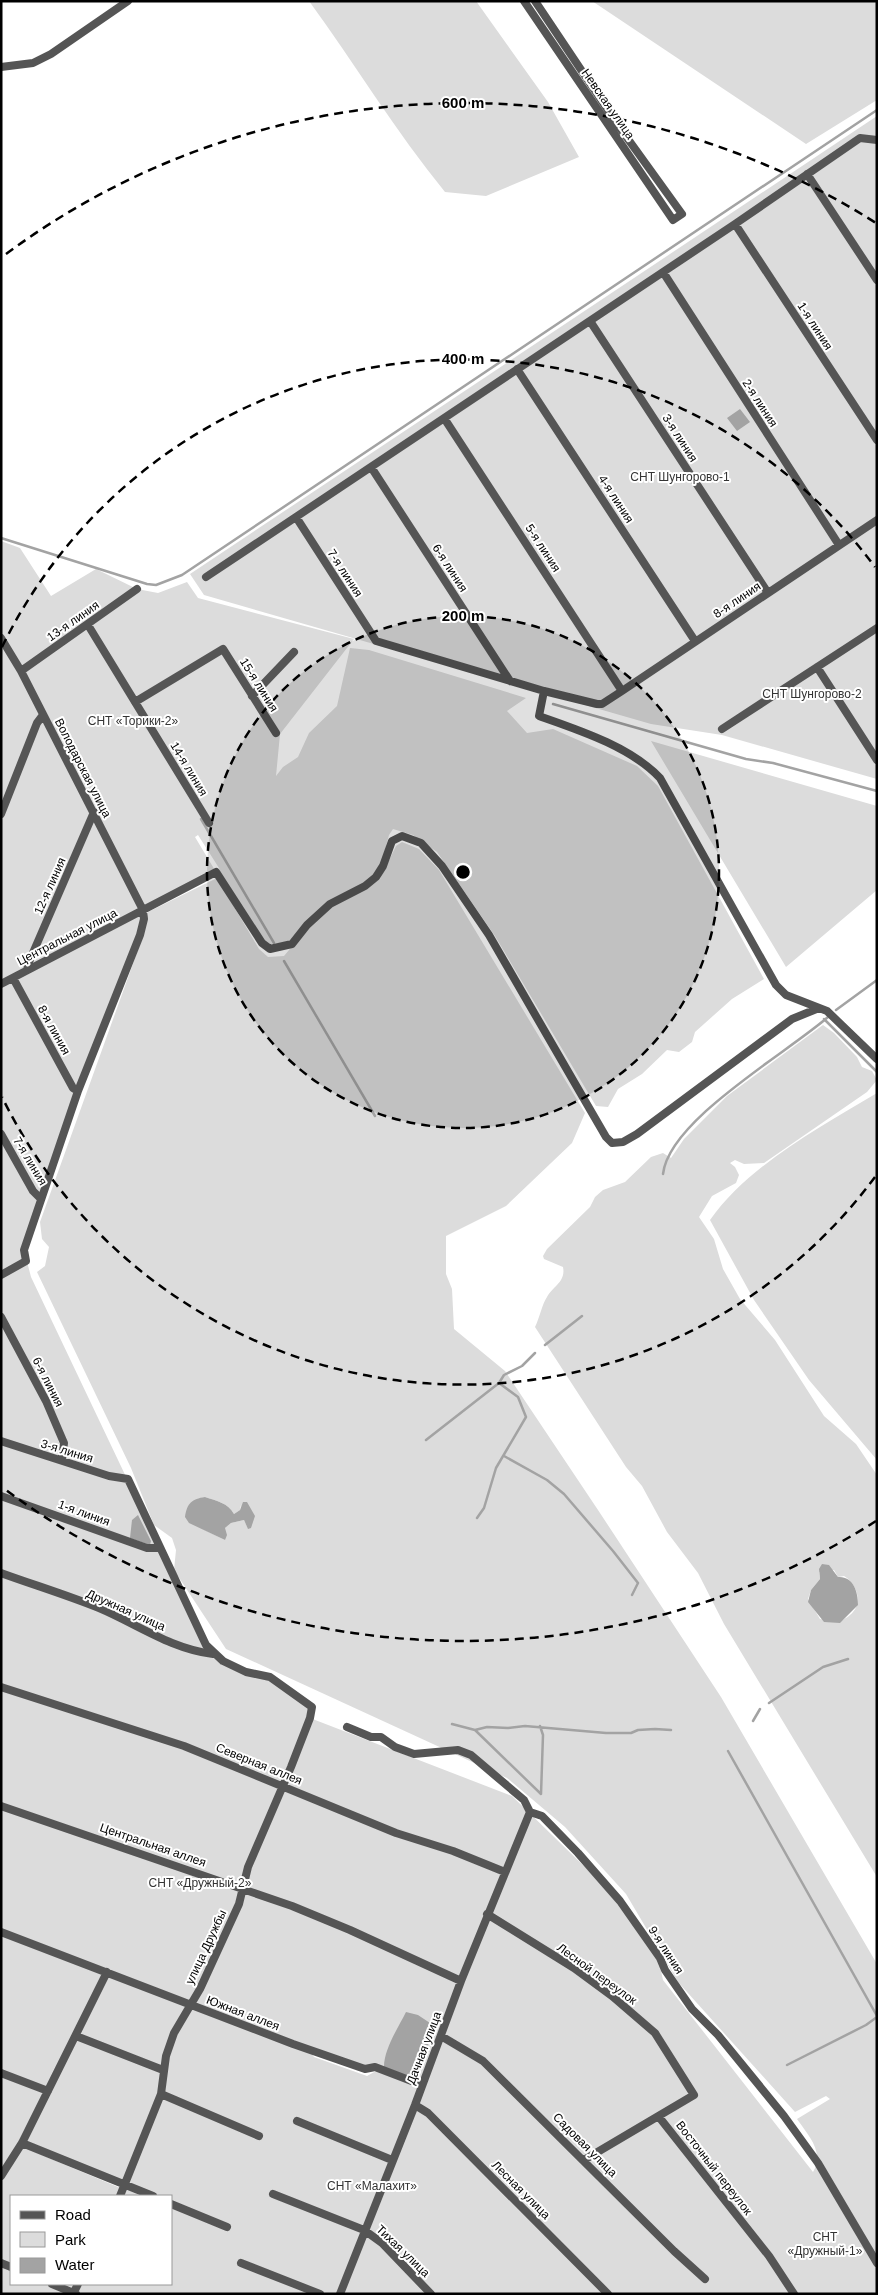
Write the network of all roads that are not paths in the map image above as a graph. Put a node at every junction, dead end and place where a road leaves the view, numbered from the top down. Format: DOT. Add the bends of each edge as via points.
graph roads {
  1 [pos="128,1"];
  2 [pos="524,1"];
  3 [pos="535,1"];
  4 [pos="1,66"];
  5 [pos="877,140"];
  6 [pos="807,174"];
  7 [pos="735,224"];
  8 [pos="663,272"];
  9 [pos="877,280"];
  10 [pos="590,321"];
  11 [pos="518,369"];
  12 [pos="444,418"];
  13 [pos="877,440"];
  14 [pos="371,467"];
  15 [pos="296,517"];
  16 [pos="877,520"];
  17 [pos="839,546"];
  18 [pos="206,577"];
  19 [pos="137,590"];
  20 [pos="768,593"];
  21 [pos="88,625"];
  22 [pos="877,628"];
  23 [pos="1,638"];
  24 [pos="695,641"];
  25 [pos="294,652"];
  26 [pos="817,667"];
  27 [pos="21,671"];
  28 [pos="510,681"];
  29 [pos="622,691"];
  30 [pos="544,692"];
  31 [pos="252,696"];
  32 [pos="135,702"];
  33 [pos="43,715"];
  34 [pos="722,729"];
  35 [pos="276,732"];
  36 [pos="877,760"];
  37 [pos="94,812"];
  38 [pos="1,814"];
  39 [pos="209,823"];
  40 [pos="143,910"];
  41 [pos="27,970"];
  42 [pos="13,978"];
  43 [pos="1,984"];
  44 [pos="819,1008"];
  45 [pos="877,1059"];
  46 [pos="78,1091"];
  47 [pos="1,1134"];
  48 [pos="41,1199"];
  49 [pos="1,1275"];
  50 [pos="1,1317"];
  51 [pos="1,1441"];
  52 [pos="62,1460"];
  53 [pos="1,1496"];
  54 [pos="159,1548"];
  55 [pos="1,1573"];
  56 [pos="213,1654"];
  57 [pos="1,1687"];
  58 [pos="347,1727"];
  59 [pos="282,1786"];
  60 [pos="1,1806"];
  61 [pos="530,1812"];
  62 [pos="505,1872"];
  63 [pos="243,1888"];
  64 [pos="488,1914"];
  65 [pos="1,1932"];
  66 [pos="107,1972"];
  67 [pos="461,1981"];
  68 [pos="190,2005"];
  69 [pos="76,2036"];
  70 [pos="441,2036"];
  71 [pos="163,2070"];
  72 [pos="1,2073"];
  73 [pos="422,2085"];
  74 [pos="48,2091"];
  75 [pos="161,2094"];
  76 [pos="415,2105"];
  77 [pos="659,2117"];
  78 [pos="297,2121"];
  79 [pos="259,2136"];
  80 [pos="22,2144"];
  81 [pos="392,2160"];
  82 [pos="584,2160"];
  83 [pos="1,2176"];
  84 [pos="126,2185"];
  85 [pos="274,2194"];
  86 [pos="121,2195"];
  87 [pos="151,2195"];
  88 [pos="172,2204"];
  89 [pos="227,2227"];
  90 [pos="364,2230"];
  91 [pos="241,2263"];
  92 [pos="877,2263"];
  93 [pos="705,2279"];
  94 [pos="54,2285"];
  95 [pos="74,2293"];
  96 [pos="320,2294"];
  97 [pos="340,2294"];
  98 [pos="431,2294"];
  99 [pos="608,2294"];
  100 [pos="794,2294"];
  1 -- 4 [label="street" via="51,54 33,62"];
  2 -- 3 [label="street, Невская улица" via="674,220 682,214"];
  5 -- 6 [label="street" via="860,138"];
  6 -- 7 [label="street"];
  6 -- 9 [label="street"];
  7 -- 8 [label="street"];
  7 -- 13 [label="street, 1-я линия"];
  8 -- 10 [label="street"];
  8 -- 17 [label="street, 2-я линия"];
  10 -- 11 [label="street"];
  10 -- 20 [label="street, 3-я линия"];
  11 -- 12 [label="street"];
  11 -- 24 [label="street, 4-я линия"];
  12 -- 14 [label="street"];
  12 -- 29 [label="street, 5-я линия"];
  14 -- 15 [label="street"];
  14 -- 28 [label="street, 6-я линия"];
  15 -- 18 [label="street"];
  15 -- 28 [label="street, 7-я линия" via="376,641"];
  16 -- 17 [label="street, 8-я линия"];
  17 -- 20 [label="street, 8-я линия"];
  19 -- 21 [label="street, 13-я линия"];
  20 -- 24 [label="street, 8-я линия"];
  21 -- 27 [label="street, 13-я линия"];
  21 -- 32 [label="street, 14-я линия"];
  22 -- 26 [label="street"];
  23 -- 27 [label="street, Володарская улица"];
  24 -- 29 [label="street, 8-я линия"];
  25 -- 31 [label="street"];
  26 -- 34 [label="street"];
  26 -- 36 [label="street"];
  27 -- 33 [label="street, Володарская улица"];
  28 -- 30 [label="street"];
  29 -- 30 [label="street, 8-я линия" via="597,704"];
  30 -- 44 [label="street" via="539,716 570,726 637,758 660,778 776,985 786,995"];
  31 -- 32 [label="street, 15-я линия" via="223,650"];
  31 -- 35 [label="street, 15-я линия"];
  32 -- 39 [label="street, 14-я линия"];
  33 -- 37 [label="street, Володарская улица"];
  33 -- 38 [label="street"];
  37 -- 40 [label="street, Володарская улица"];
  37 -- 41 [label="street, 12-я линия"];
  40 -- 41 [label="street, Центральная улица"];
  40 -- 44 [label="street, Центральная улица" via="216,872 262,943 270,949 283,947 292,944 330,904 376,877 392,840 402,836 412,838 432,853 489,935 606,1137 616,1144 637,1134 792,1019"];
  40 -- 46 [label="street" via="140,935"];
  41 -- 42 [label="street, Центральная улица"];
  42 -- 43 [label="street, Центральная улица"];
  42 -- 46 [label="street, 8-я линия"];
  44 -- 45 [label="street" via="837,1020"];
  46 -- 48 [label="street"];
  47 -- 48 [label="street, 7-я линия" via="33,1191"];
  48 -- 49 [label="street" via="24,1250 26,1261"];
  50 -- 52 [label="street, 6-я линия" via="46,1401 64,1443"];
  51 -- 52 [label="street, 3-я линия"];
  52 -- 54 [label="street, 3-я линия" via="128,1479"];
  53 -- 54 [label="street, 1-я линия" via="147,1548"];
  54 -- 56 [label="street"];
  55 -- 56 [label="street, Дружная улица" via="100,1609 192,1652"];
  56 -- 59 [label="street, улица Дружбы" via="246,1672 270,1677 312,1707"];
  57 -- 59 [label="street, Северная аллея" via="184,1746"];
  58 -- 61 [label="street, 9-я линия" via="371,1737 381,1737 414,1754 458,1750 471,1755 524,1800"];
  59 -- 62 [label="street, Северная аллея" via="396,1833"];
  59 -- 63 [label="street, улица Дружбы" via="248,1867"];
  60 -- 63 [label="street, Центральная аллея"];
  61 -- 62 [label="street, Дачная улица"];
  61 -- 92 [label="street, 9-я линия" via="542,1816 605,1883 660,1958 692,2009 718,2035 818,2163"];
  62 -- 64 [label="street, Дачная улица"];
  63 -- 67 [label="street, Центральная аллея" via="350,1930"];
  63 -- 68 [label="street, улица Дружбы" via="239,1904"];
  64 -- 67 [label="street, Дачная улица"];
  64 -- 77 [label="street, Лесной переулок" via="574,1968 655,2033 694,2095"];
  65 -- 66 [label="street, Южная аллея"];
  66 -- 68 [label="street, Южная аллея"];
  66 -- 69 [label="street"];
  67 -- 70 [label="street, Дачная улица"];
  68 -- 71 [label="street, улица Дружбы" via="174,2033"];
  68 -- 73 [label="street, Южная аллея" via="365,2069 375,2067"];
  69 -- 71 [label="street"];
  69 -- 74 [label="street"];
  70 -- 73 [label="street, Дачная улица"];
  70 -- 82 [label="street, Садовая улица" via="483,2061"];
  71 -- 75 [label="street, улица Дружбы"];
  72 -- 74 [label="street"];
  73 -- 76 [label="street, Дачная улица"];
  74 -- 80 [label="street"];
  75 -- 79 [label="street"];
  75 -- 84 [label="street, улица Дружбы"];
  76 -- 81 [label="street, Дачная улица"];
  76 -- 99 [label="street, Лесная улица" via="428,2113"];
  77 -- 82 [label="street"];
  77 -- 100 [label="street, Восточный переулок" via="751,2233"];
  78 -- 81 [label="street"];
  80 -- 83 [label="street"];
  80 -- 84 [label="street"];
  81 -- 90 [label="street, Дачная улица"];
  82 -- 93 [label="street, Садовая улица"];
  84 -- 86 [label="street, улица Дружбы"];
  84 -- 87 [label="street"];
  85 -- 90 [label="street, Тихая улица"];
  88 -- 89 [label="street"];
  90 -- 97 [label="street, Дачная улица"];
  90 -- 98 [label="street, Тихая улица" via="382,2243"];
  91 -- 96 [label="street"];
  94 -- 95 [label="street"];
}
